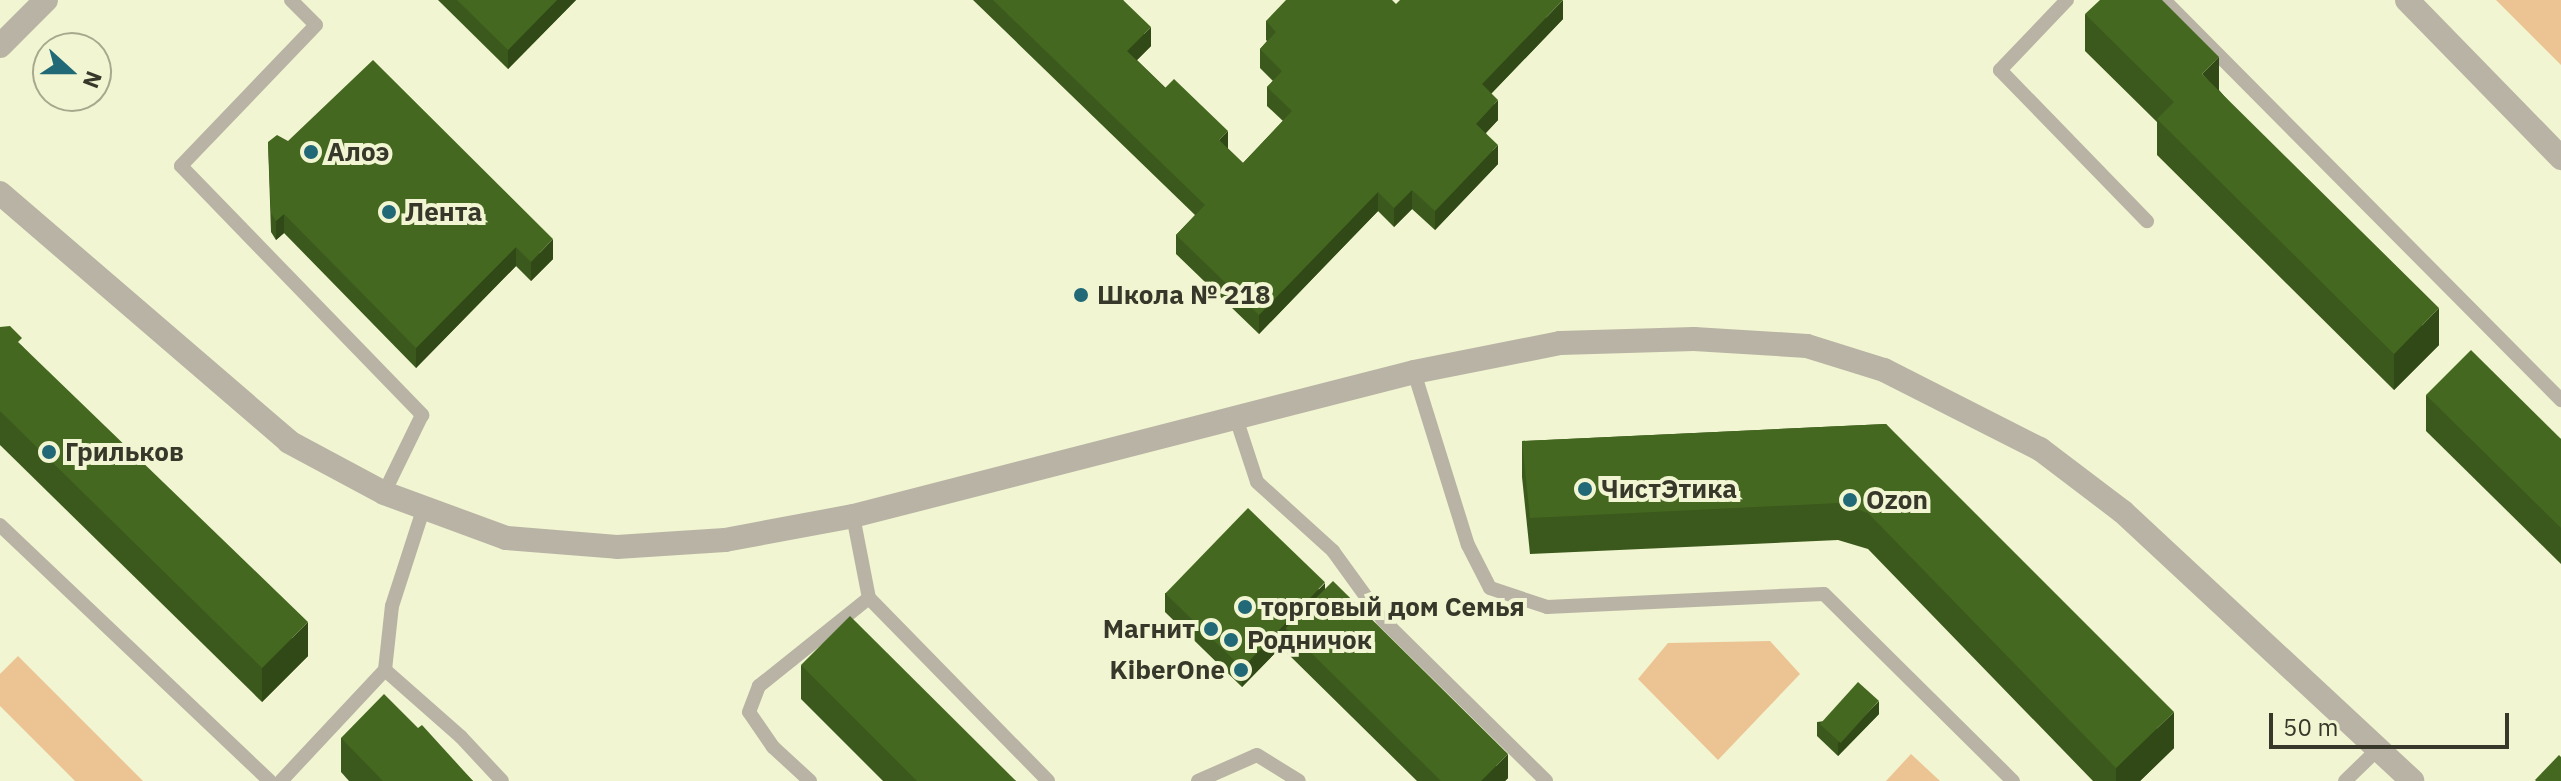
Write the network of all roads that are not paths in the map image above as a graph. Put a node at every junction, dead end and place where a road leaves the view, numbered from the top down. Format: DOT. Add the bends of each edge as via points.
graph roads {
  1 [pos="46,0"];
  2 [pos="291,0"];
  3 [pos="2067,0"];
  4 [pos="2164,0"];
  5 [pos="2407,0"];
  6 [pos="0,46"];
  7 [pos="2561,158"];
  8 [pos="0,193"];
  9 [pos="2147,221"];
  10 [pos="1414,372"];
  11 [pos="2561,400"];
  12 [pos="1236,418"];
  13 [pos="384,493"];
  14 [pos="424,507"];
  15 [pos="853,516"];
  16 [pos="0,525"];
  17 [pos="869,598"];
  18 [pos="385,670"];
  19 [pos="2377,750"];
  20 [pos="270,781"];
  21 [pos="281,781"];
  22 [pos="502,781"];
  23 [pos="810,781"];
  24 [pos="1048,781"];
  25 [pos="1198,781"];
  26 [pos="1299,781"];
  27 [pos="1546,781"];
  28 [pos="2013,781"];
  29 [pos="2345,781"];
  30 [pos="2412,781"];
  1 -- 6 [label="street"];
  2 -- 13 [label="lane" via="316,25 181,166 422,415"];
  3 -- 9 [label="lane" via="2000,70"];
  4 -- 11 [label="lane"];
  5 -- 7 [label="street"];
  8 -- 13 [label="street" via="289,442"];
  10 -- 12 [label="street"];
  10 -- 19 [label="street" via="1560,343 1639,338 1807,346 1884,370 2040,449 2123,512"];
  10 -- 28 [label="lane" via="1468,545 1490,588 1547,607 1824,594"];
  12 -- 15 [label="street"];
  12 -- 27 [label="lane" via="1257,482 1333,551 1383,620"];
  13 -- 14 [label="street"];
  14 -- 15 [label="street" via="506,538 617,547 725,540"];
  14 -- 18 [label="lane" via="392,606"];
  15 -- 17 [label="lane"];
  16 -- 20 [label="lane"];
  17 -- 23 [label="lane" via="759,686 749,712 773,747"];
  17 -- 24 [label="lane"];
  18 -- 21 [label="lane"];
  18 -- 22 [label="lane"];
  19 -- 29 [label="lane"];
  19 -- 30 [label="street"];
  25 -- 26 [label="lane" via="1257,755"];
}
